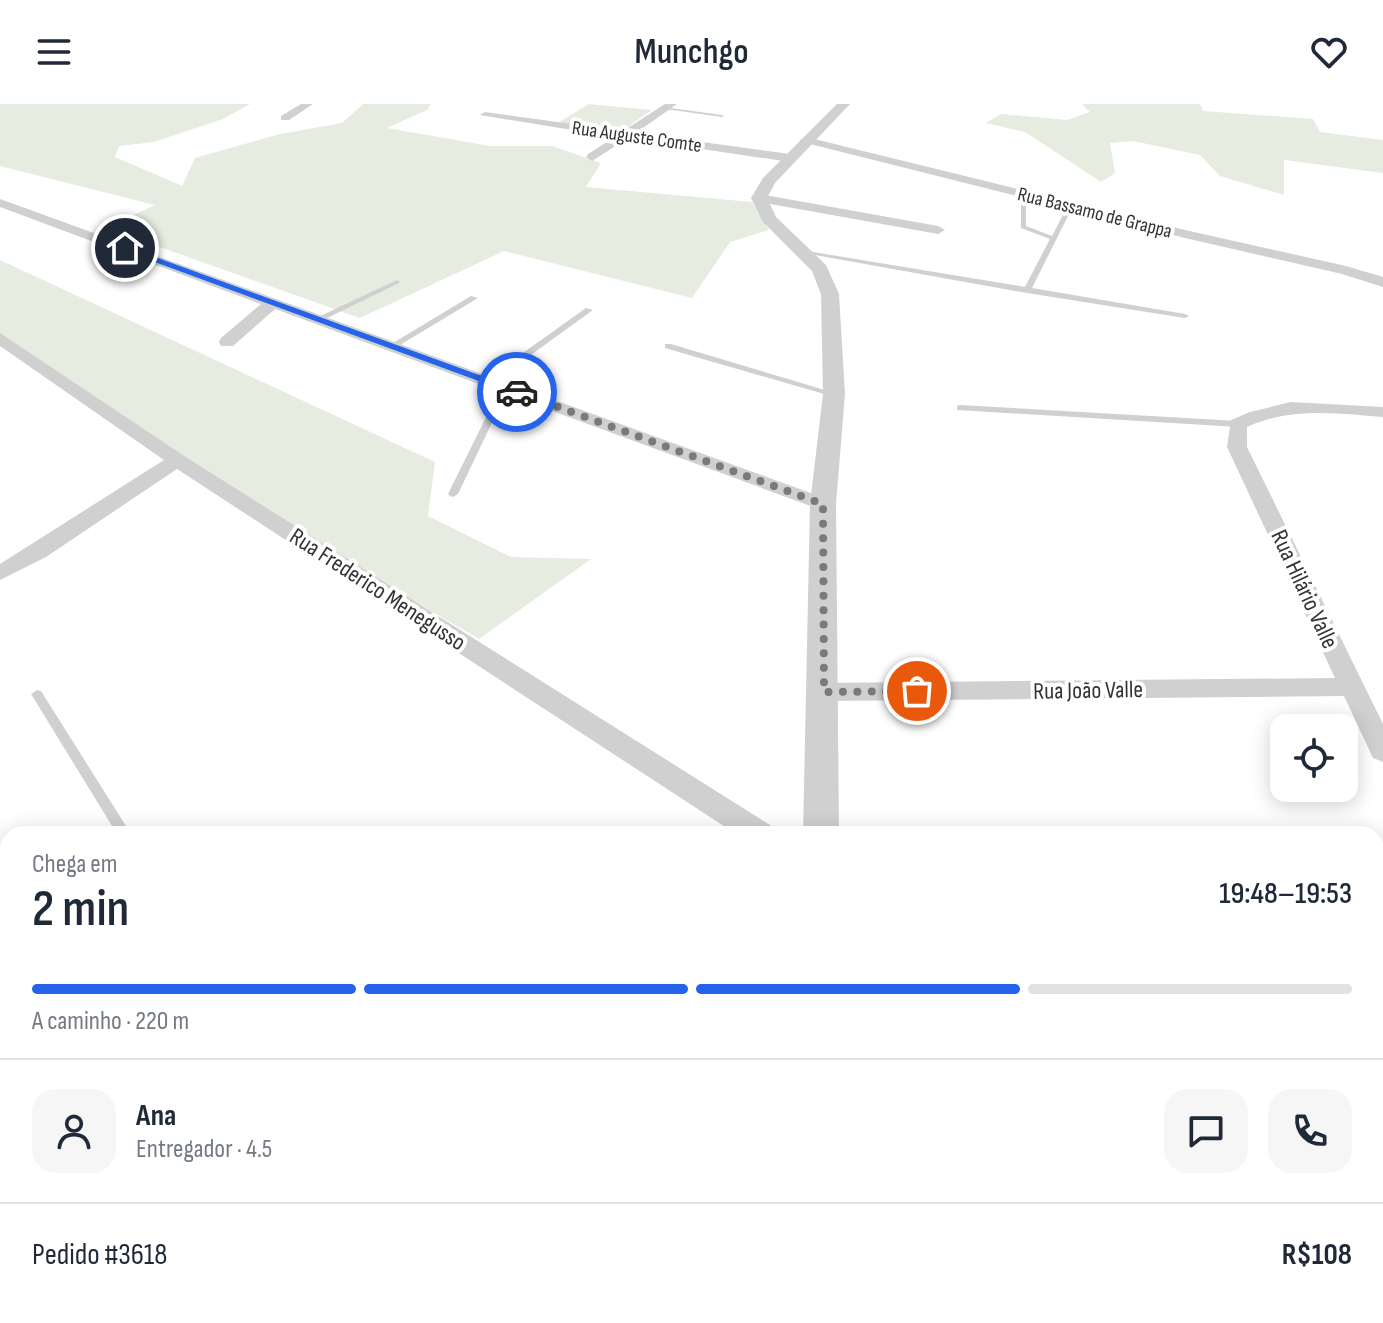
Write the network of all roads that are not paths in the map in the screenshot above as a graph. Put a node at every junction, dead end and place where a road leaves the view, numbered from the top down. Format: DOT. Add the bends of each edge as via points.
graph roads {
  1 [pos="308,104"];
  2 [pos="499,104"];
  3 [pos="844,104"];
  4 [pos="668,106"];
  5 [pos="722,116"];
  6 [pos="285,118"];
  7 [pos="625,134"];
  8 [pos="798,149"];
  9 [pos="592,157"];
  10 [pos="759,198"];
  11 [pos="0,203"];
  12 [pos="1023,206"];
  13 [pos="1070,206"];
  14 [pos="938,230"];
  15 [pos="1052,238"];
  16 [pos="807,253"];
  17 [pos="397,282"];
  18 [pos="1383,282"];
  19 [pos="1027,291"];
  20 [pos="474,298"];
  21 [pos="273,302"];
  22 [pos="589,310"];
  23 [pos="1185,316"];
  24 [pos="318,319"];
  25 [pos="0,338"];
  26 [pos="227,342"];
  27 [pos="392,346"];
  28 [pos="668,346"];
  29 [pos="497,384"];
  30 [pos="834,394"];
  31 [pos="960,408"];
  32 [pos="1383,412"];
  33 [pos="1238,424"];
  34 [pos="177,460"];
  35 [pos="453,494"];
  36 [pos="823,504"];
  37 [pos="0,573"];
  38 [pos="1352,687"];
  39 [pos="824,692"];
  40 [pos="37,694"];
  41 [pos="1383,751"];
  42 [pos="119,826"];
  43 [pos="748,826"];
  44 [pos="821,826"];
  1 -- 6 [label="street"];
  2 -- 7 [label="street, Rua Auguste Comte" via="485,115"];
  3 -- 8 [label="street"];
  4 -- 5 [label="lane"];
  4 -- 7 [label="street"];
  7 -- 8 [label="street, Rua Auguste Comte"];
  7 -- 9 [label="street"];
  8 -- 10 [label="street"];
  8 -- 13 [label="street, Rua Bassamo de Grappa"];
  10 -- 14 [label="street"];
  10 -- 16 [label="street" via="769,219"];
  11 -- 21 [label="street"];
  12 -- 15 [label="lane" via="1023,227"];
  13 -- 15 [label="lane"];
  13 -- 18 [label="street, Rua Bassamo de Grappa"];
  15 -- 19 [label="lane"];
  16 -- 19 [label="lane"];
  16 -- 30 [label="street" via="830,294"];
  17 -- 24 [label="lane"];
  19 -- 23 [label="lane"];
  20 -- 27 [label="lane"];
  21 -- 24 [label="street"];
  21 -- 26 [label="street"];
  22 -- 29 [label="lane"];
  24 -- 27 [label="street"];
  25 -- 34 [label="street, Rua Frederico Menegusso"];
  27 -- 29 [label="street"];
  28 -- 30 [label="lane"];
  29 -- 35 [label="lane"];
  29 -- 36 [label="street"];
  30 -- 36 [label="street"];
  31 -- 33 [label="lane"];
  32 -- 33 [label="street" via="1290,405"];
  33 -- 38 [label="street, Rua Hilário Valle" via="1237,447"];
  34 -- 37 [label="street"];
  34 -- 43 [label="street, Rua Frederico Menegusso"];
  36 -- 39 [label="street"];
  38 -- 39 [label="street, Rua João Valle"];
  38 -- 41 [label="street, Rua Hilário Valle"];
  39 -- 44 [label="street"];
  40 -- 42 [label="lane"];
}
